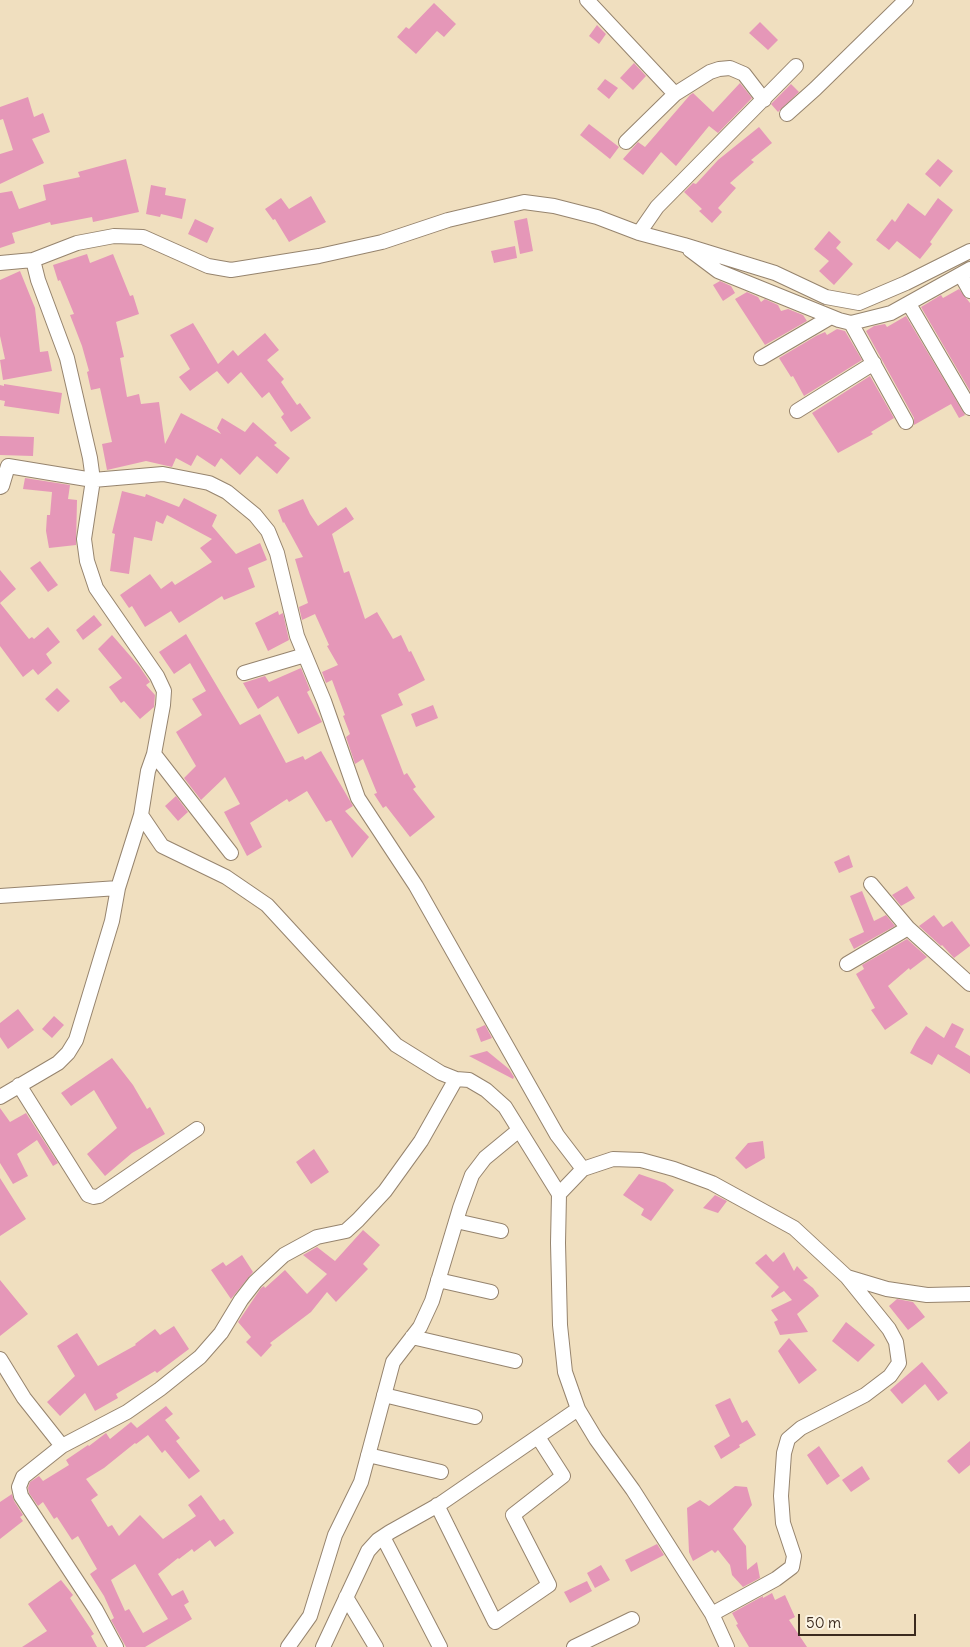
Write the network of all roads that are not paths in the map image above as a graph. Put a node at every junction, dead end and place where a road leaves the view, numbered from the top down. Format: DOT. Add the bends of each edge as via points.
graph roads {
  1 [pos="587,0"];
  2 [pos="906,0"];
  3 [pos="796,66"];
  4 [pos="675,94"];
  5 [pos="764,100"];
  6 [pos="787,114"];
  7 [pos="626,142"];
  8 [pos="639,233"];
  9 [pos="684,245"];
  10 [pos="970,252"];
  11 [pos="32,260"];
  12 [pos="0,263"];
  13 [pos="965,272"];
  14 [pos="970,291"];
  15 [pos="909,304"];
  16 [pos="831,317"];
  17 [pos="851,323"];
  18 [pos="761,358"];
  19 [pos="874,364"];
  20 [pos="970,408"];
  21 [pos="797,411"];
  22 [pos="906,422"];
  23 [pos="93,480"];
  24 [pos="0,487"];
  25 [pos="305,655"];
  26 [pos="244,673"];
  27 [pos="154,754"];
  28 [pos="141,814"];
  29 [pos="231,853"];
  30 [pos="871,884"];
  31 [pos="118,888"];
  32 [pos="0,896"];
  33 [pos="908,928"];
  34 [pos="847,964"];
  35 [pos="970,984"];
  36 [pos="456,1079"];
  37 [pos="19,1086"];
  38 [pos="0,1097"];
  39 [pos="197,1129"];
  40 [pos="519,1130"];
  41 [pos="583,1169"];
  42 [pos="559,1194"];
  43 [pos="456,1221"];
  44 [pos="500,1231"];
  45 [pos="847,1277"];
  46 [pos="438,1280"];
  47 [pos="491,1292"];
  48 [pos="970,1294"];
  49 [pos="412,1337"];
  50 [pos="0,1359"];
  51 [pos="515,1361"];
  52 [pos="384,1395"];
  53 [pos="578,1409"];
  54 [pos="475,1417"];
  55 [pos="538,1437"];
  56 [pos="62,1446"];
  57 [pos="368,1455"];
  58 [pos="441,1472"];
  59 [pos="437,1505"];
  60 [pos="383,1537"];
  61 [pos="346,1597"];
  62 [pos="712,1614"];
  63 [pos="632,1619"];
  64 [pos="116,1647"];
  65 [pos="288,1647"];
  66 [pos="323,1647"];
  67 [pos="376,1647"];
  68 [pos="440,1647"];
  69 [pos="574,1647"];
  70 [pos="727,1647"];
  1 -- 4 [label="street"];
  2 -- 6 [label="street"];
  3 -- 5 [label="street"];
  4 -- 5 [label="street" via="710,72 730,68 744,74"];
  4 -- 7 [label="street"];
  5 -- 8 [label="street" via="657,207"];
  8 -- 9 [label="street"];
  8 -- 11 [label="street" via="554,206 524,202 448,220 382,242 231,270 208,266 143,238 114,236 77,243"];
  9 -- 10 [label="street" via="775,273 826,298 859,303"];
  9 -- 16 [label="street" via="718,271"];
  11 -- 12 [label="street"];
  11 -- 23 [label="street" via="67,358"];
  13 -- 14 [label="street"];
  13 -- 15 [label="street"];
  15 -- 17 [label="street" via="891,313"];
  15 -- 20 [label="street"];
  16 -- 17 [label="street"];
  16 -- 18 [label="street"];
  17 -- 19 [label="street"];
  19 -- 21 [label="street"];
  19 -- 22 [label="street"];
  23 -- 24 [label="street" via="8,466"];
  23 -- 25 [label="street" via="163,474 187,478 209,483 227,492 255,515 268,531 277,553 297,636"];
  23 -- 27 [label="street" via="84,539 96,588 164,690"];
  25 -- 26 [label="street"];
  25 -- 41 [label="street" via="358,798 416,886 557,1135"];
  27 -- 28 [label="street"];
  27 -- 29 [label="street"];
  28 -- 31 [label="street"];
  28 -- 36 [label="street" via="162,846 226,877 267,905 396,1045"];
  30 -- 33 [label="street"];
  31 -- 32 [label="street"];
  31 -- 37 [label="street" via="112,921 76,1040 58,1063"];
  33 -- 34 [label="street"];
  33 -- 35 [label="street"];
  36 -- 40 [label="street" via="469,1080 486,1090 504,1106"];
  36 -- 56 [label="street" via="421,1141 385,1191 358,1220 346,1231 317,1238 284,1255 240,1300 221,1333 200,1357 127,1412"];
  37 -- 38 [label="street"];
  37 -- 39 [label="street" via="88,1195 94,1197"];
  40 -- 42 [label="street"];
  40 -- 43 [label="street" via="485,1158 472,1175"];
  41 -- 42 [label="street"];
  41 -- 45 [label="street" via="613,1159 641,1160 712,1183 794,1228"];
  42 -- 53 [label="street" via="560,1324 565,1372"];
  43 -- 44 [label="street"];
  43 -- 46 [label="street"];
  45 -- 48 [label="street" via="927,1295"];
  45 -- 62 [label="street" via="889,1329 896,1342 899,1363 890,1376 865,1395 801,1428 788,1439 780,1496 783,1524 794,1556 792,1567"];
  46 -- 47 [label="street"];
  46 -- 49 [label="street" via="432,1301"];
  49 -- 51 [label="street"];
  49 -- 52 [label="street" via="393,1362"];
  50 -- 56 [label="street" via="24,1398"];
  52 -- 54 [label="street"];
  52 -- 57 [label="street"];
  53 -- 55 [label="street"];
  53 -- 62 [label="street"];
  55 -- 59 [label="street"];
  55 -- 59 [label="street" via="563,1476 513,1515 549,1585 495,1622"];
  56 -- 64 [label="street" via="23,1477 19,1487 21,1496 96,1610"];
  57 -- 58 [label="street"];
  57 -- 65 [label="street" via="361,1482 335,1535 310,1616"];
  59 -- 60 [label="street"];
  60 -- 61 [label="street" via="368,1551"];
  60 -- 68 [label="street"];
  61 -- 66 [label="street"];
  61 -- 67 [label="street"];
  62 -- 70 [label="street"];
  63 -- 69 [label="street"];
}
